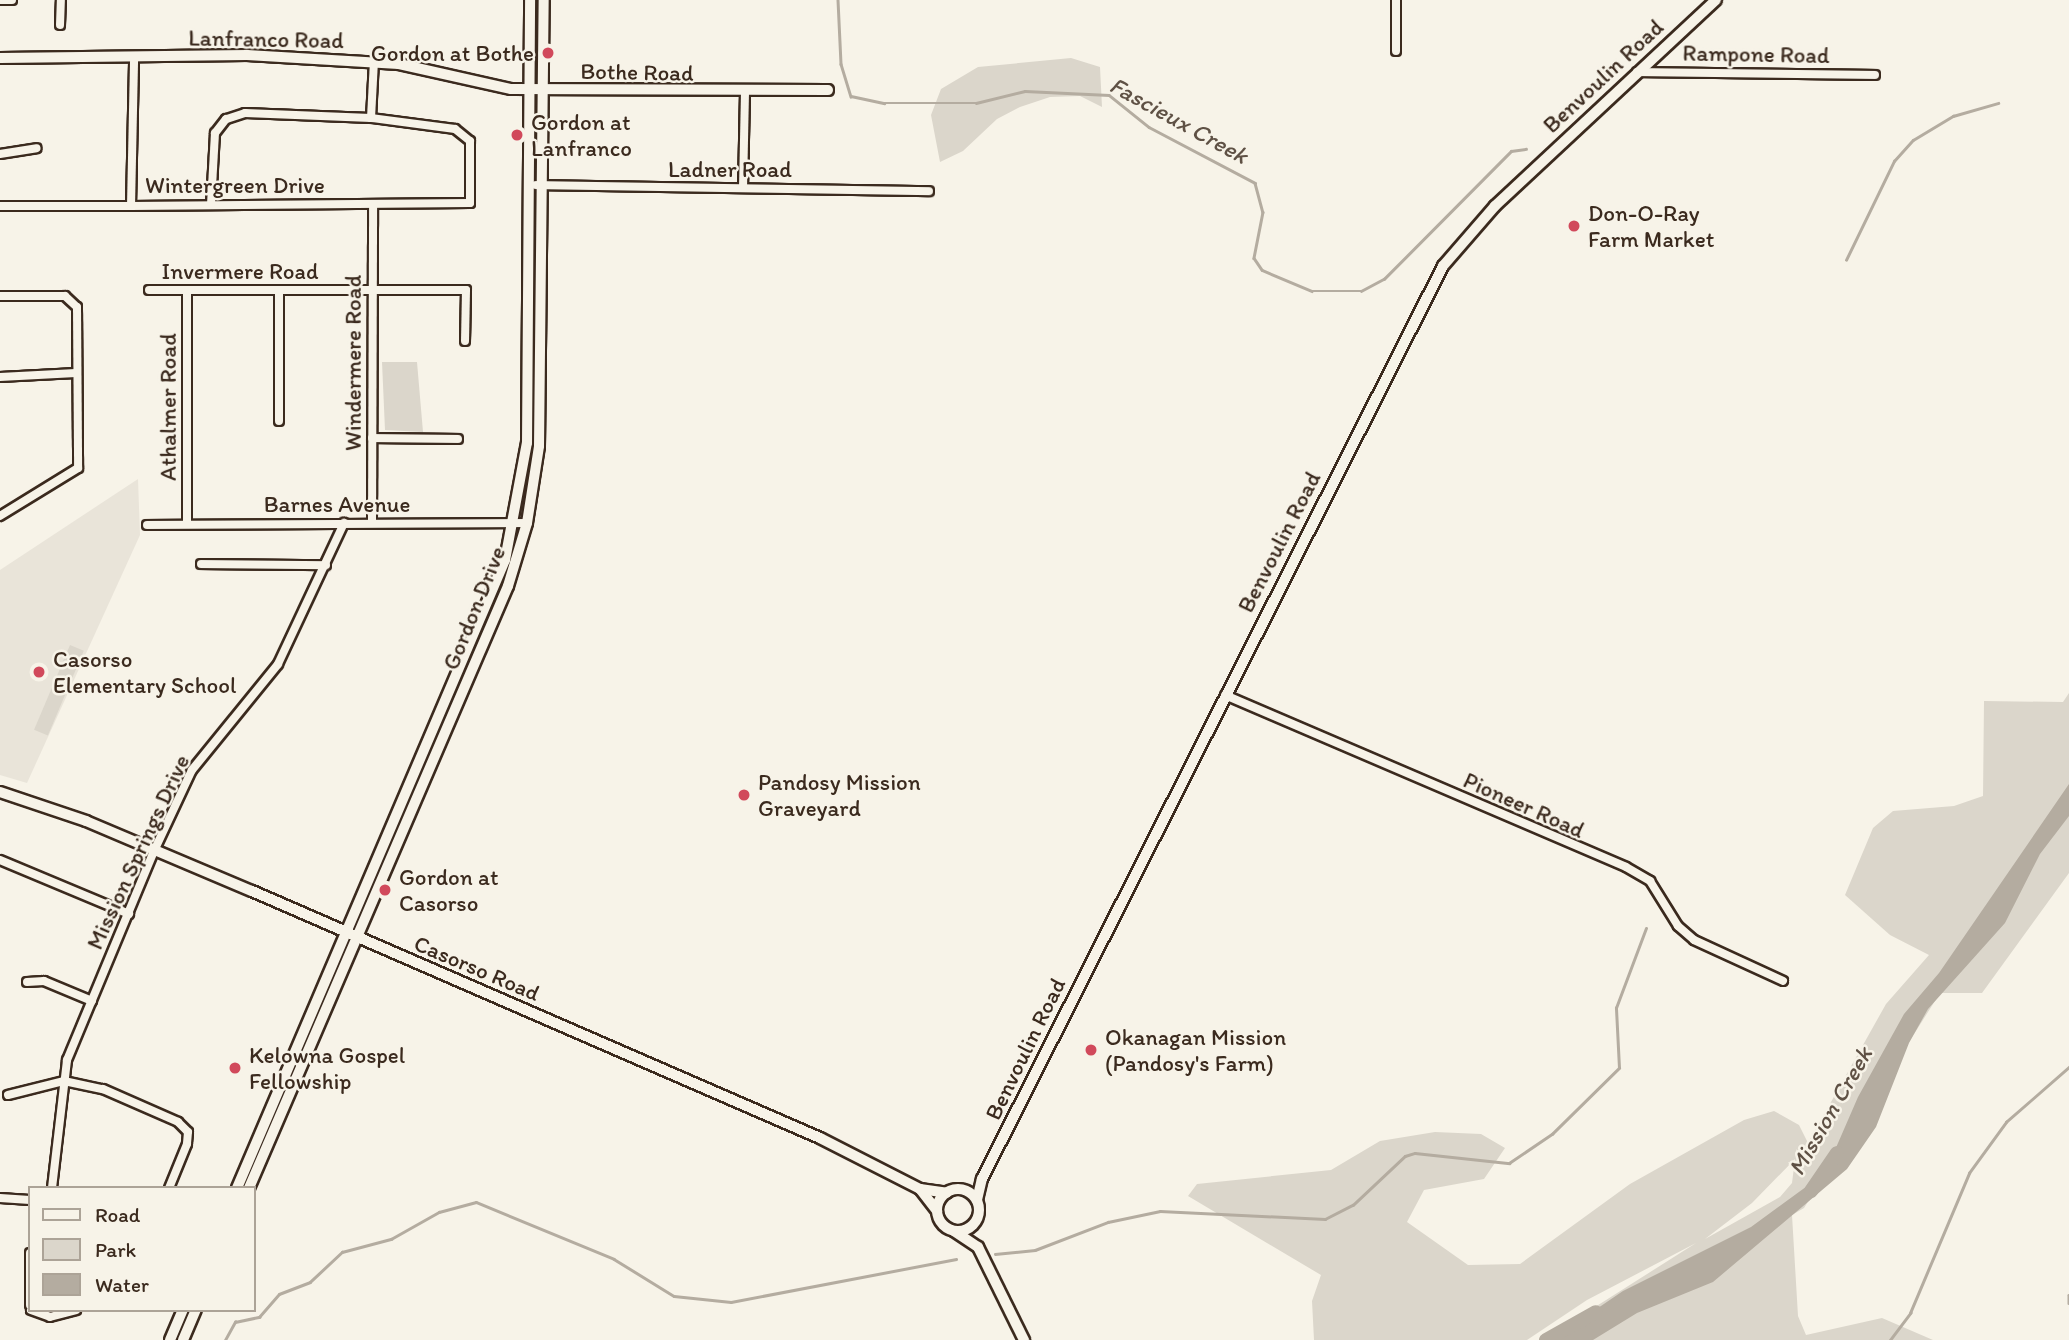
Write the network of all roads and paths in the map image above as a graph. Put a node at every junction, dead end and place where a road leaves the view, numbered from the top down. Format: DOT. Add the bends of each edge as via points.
graph roads {
  1 [pos="0,0"];
  2 [pos="12,0"];
  3 [pos="61,0"];
  4 [pos="530,0"];
  5 [pos="544,0"];
  6 [pos="1396,0"];
  7 [pos="1716,0"];
  8 [pos="60,25"];
  9 [pos="1396,51"];
  10 [pos="134,57"];
  11 [pos="0,58"];
  12 [pos="374,61"];
  13 [pos="1636,72"];
  14 [pos="1875,75"];
  15 [pos="529,89"];
  16 [pos="544,89"];
  17 [pos="828,90"];
  18 [pos="745,93"];
  19 [pos="371,118"];
  20 [pos="37,148"];
  21 [pos="0,154"];
  22 [pos="536,185"];
  23 [pos="743,188"];
  24 [pos="929,191"];
  25 [pos="373,204"];
  26 [pos="211,205"];
  27 [pos="0,206"];
  28 [pos="131,206"];
  29 [pos="149,290"];
  30 [pos="187,290"];
  31 [pos="279,290"];
  32 [pos="373,290"];
  33 [pos="0,296"];
  34 [pos="465,341"];
  35 [pos="76,373"];
  36 [pos="0,377"];
  37 [pos="279,421"];
  38 [pos="372,438"];
  39 [pos="458,439"];
  40 [pos="0,516"];
  41 [pos="344,523"];
  42 [pos="372,523"];
  43 [pos="514,523"];
  44 [pos="527,523"];
  45 [pos="187,524"];
  46 [pos="147,525"];
  47 [pos="201,564"];
  48 [pos="326,565"];
  49 [pos="1225,695"];
  50 [pos="0,792"];
  51 [pos="12,797"];
  52 [pos="0,799"];
  53 [pos="154,851"];
  54 [pos="0,860"];
  55 [pos="129,914"];
  56 [pos="351,937"];
  57 [pos="1783,981"];
  58 [pos="27,982"];
  59 [pos="92,1000"];
  60 [pos="64,1081"];
  61 [pos="8,1095"];
  62 [pos="982,1179"];
  63 [pos="53,1186"];
  64 [pos="170,1186"];
  65 [pos="238,1186"];
  66 [pos="249,1186"];
  67 [pos="920,1189"];
  68 [pos="960,1189"];
  69 [pos="947,1193"];
  70 [pos="0,1198"];
  71 [pos="28,1200"];
  72 [pos="977,1200"];
  73 [pos="937,1211"];
  74 [pos="977,1220"];
  75 [pos="954,1231"];
  76 [pos="978,1247"];
  77 [pos="36,1312"];
  78 [pos="69,1312"];
  79 [pos="182,1312"];
  80 [pos="195,1312"];
  81 [pos="170,1340"];
  82 [pos="183,1340"];
  83 [pos="1024,1340"];
  1 -- 2 [label="street"];
  3 -- 8 [label="street"];
  4 -- 15 [label="main road, Gordon Drive"];
  5 -- 16 [label="main road, Gordon Drive"];
  6 -- 9 [label="street"];
  7 -- 13 [label="main road, Benvoulin Road"];
  10 -- 11 [label="street, Lanfranco Road"];
  10 -- 12 [label="street, Lanfranco Road"];
  10 -- 28 [label="street"];
  12 -- 15 [label="street, Lanfranco Road"];
  12 -- 19 [label="street"];
  13 -- 14 [label="street, Rampone Road"];
  13 -- 49 [label="main road, Benvoulin Road" via="1495,205 1443,266"];
  15 -- 16 [label="street, Bothe Road"];
  15 -- 22 [label="main road, Gordon Drive"];
  16 -- 18 [label="street, Bothe Road"];
  16 -- 22 [label="main road, Gordon Drive"];
  17 -- 18 [label="street, Bothe Road"];
  18 -- 23 [label="street"];
  19 -- 25 [label="street, Wintergreen Drive" via="455,130 470,141 470,203"];
  19 -- 26 [label="street" via="245,113 226,119 215,133"];
  20 -- 21 [label="street"];
  22 -- 23 [label="street, Ladner Road"];
  22 -- 43 [label="main road, Gordon Drive" via="527,443"];
  22 -- 44 [label="main road, Gordon Drive" via="539,446"];
  23 -- 24 [label="street, Ladner Road"];
  25 -- 26 [label="street, Wintergreen Drive"];
  25 -- 32 [label="street, Windermere Road"];
  26 -- 28 [label="street, Wintergreen Drive"];
  27 -- 28 [label="street, Wintergreen Drive"];
  29 -- 30 [label="street, Invermere Road"];
  30 -- 31 [label="street, Invermere Road"];
  30 -- 45 [label="street, Athalmer Road"];
  31 -- 32 [label="street, Invermere Road"];
  31 -- 37 [label="street"];
  32 -- 34 [label="street, Invermere Road" via="466,290"];
  32 -- 38 [label="street, Windermere Road"];
  33 -- 35 [label="street" via="65,296 72,301"];
  35 -- 36 [label="street"];
  35 -- 40 [label="street" via="78,468"];
  38 -- 39 [label="street"];
  38 -- 42 [label="street, Windermere Road"];
  41 -- 42 [label="street, Barnes Avenue"];
  41 -- 45 [label="street, Barnes Avenue"];
  41 -- 48 [label="street, Mission Springs Drive"];
  42 -- 43 [label="street, Barnes Avenue"];
  43 -- 44 [label="street, Barnes Avenue"];
  43 -- 56 [label="main road, Gordon Drive" via="482,619"];
  44 -- 56 [label="main road, Gordon Drive" via="502,599"];
  45 -- 46 [label="street, Barnes Avenue"];
  47 -- 48 [label="street"];
  48 -- 53 [label="street, Mission Springs Drive" via="278,664 192,770"];
  49 -- 57 [label="street, Pioneer Road" via="1626,867 1650,881 1678,926 1694,940"];
  49 -- 62 [label="main road, Benvoulin Road"];
  50 -- 51 [label="street, Casorso Road"];
  51 -- 52 [label="street"];
  51 -- 53 [label="street, Casorso Road"];
  53 -- 55 [label="street, Mission Springs Drive"];
  53 -- 56 [label="street, Casorso Road"];
  54 -- 55 [label="street"];
  55 -- 59 [label="street, Mission Springs Drive"];
  56 -- 65 [label="main road, Gordon Drive"];
  56 -- 66 [label="main road, Gordon Drive"];
  56 -- 67 [label="street, Casorso Road" via="820,1138"];
  58 -- 59 [label="street" via="44,981"];
  59 -- 60 [label="street, Mission Springs Drive"];
  60 -- 61 [label="street"];
  60 -- 63 [label="street, Mission Springs Drive" via="58,1170"];
  60 -- 64 [label="street" via="103,1089 188,1132"];
  62 -- 68 [label="main road"];
  62 -- 72 [label="main road, Benvoulin Road"];
  67 -- 69 [label="street, Casorso Road"];
  67 -- 73 [label="street, Casorso Road"];
  68 -- 69 [label="main road"];
  68 -- 72 [label="main road"];
  69 -- 73 [label="main road"];
  70 -- 71 [label="street"];
  72 -- 74 [label="main road"];
  73 -- 75 [label="main road" via="942,1224"];
  74 -- 75 [label="main road" via="967,1230"];
  74 -- 76 [label="main road"];
  75 -- 76 [label="main road"];
  76 -- 83 [label="main road"];
  77 -- 78 [label="street" via="50,1317"];
  79 -- 81 [label="main road"];
  80 -- 82 [label="main road"];
}
